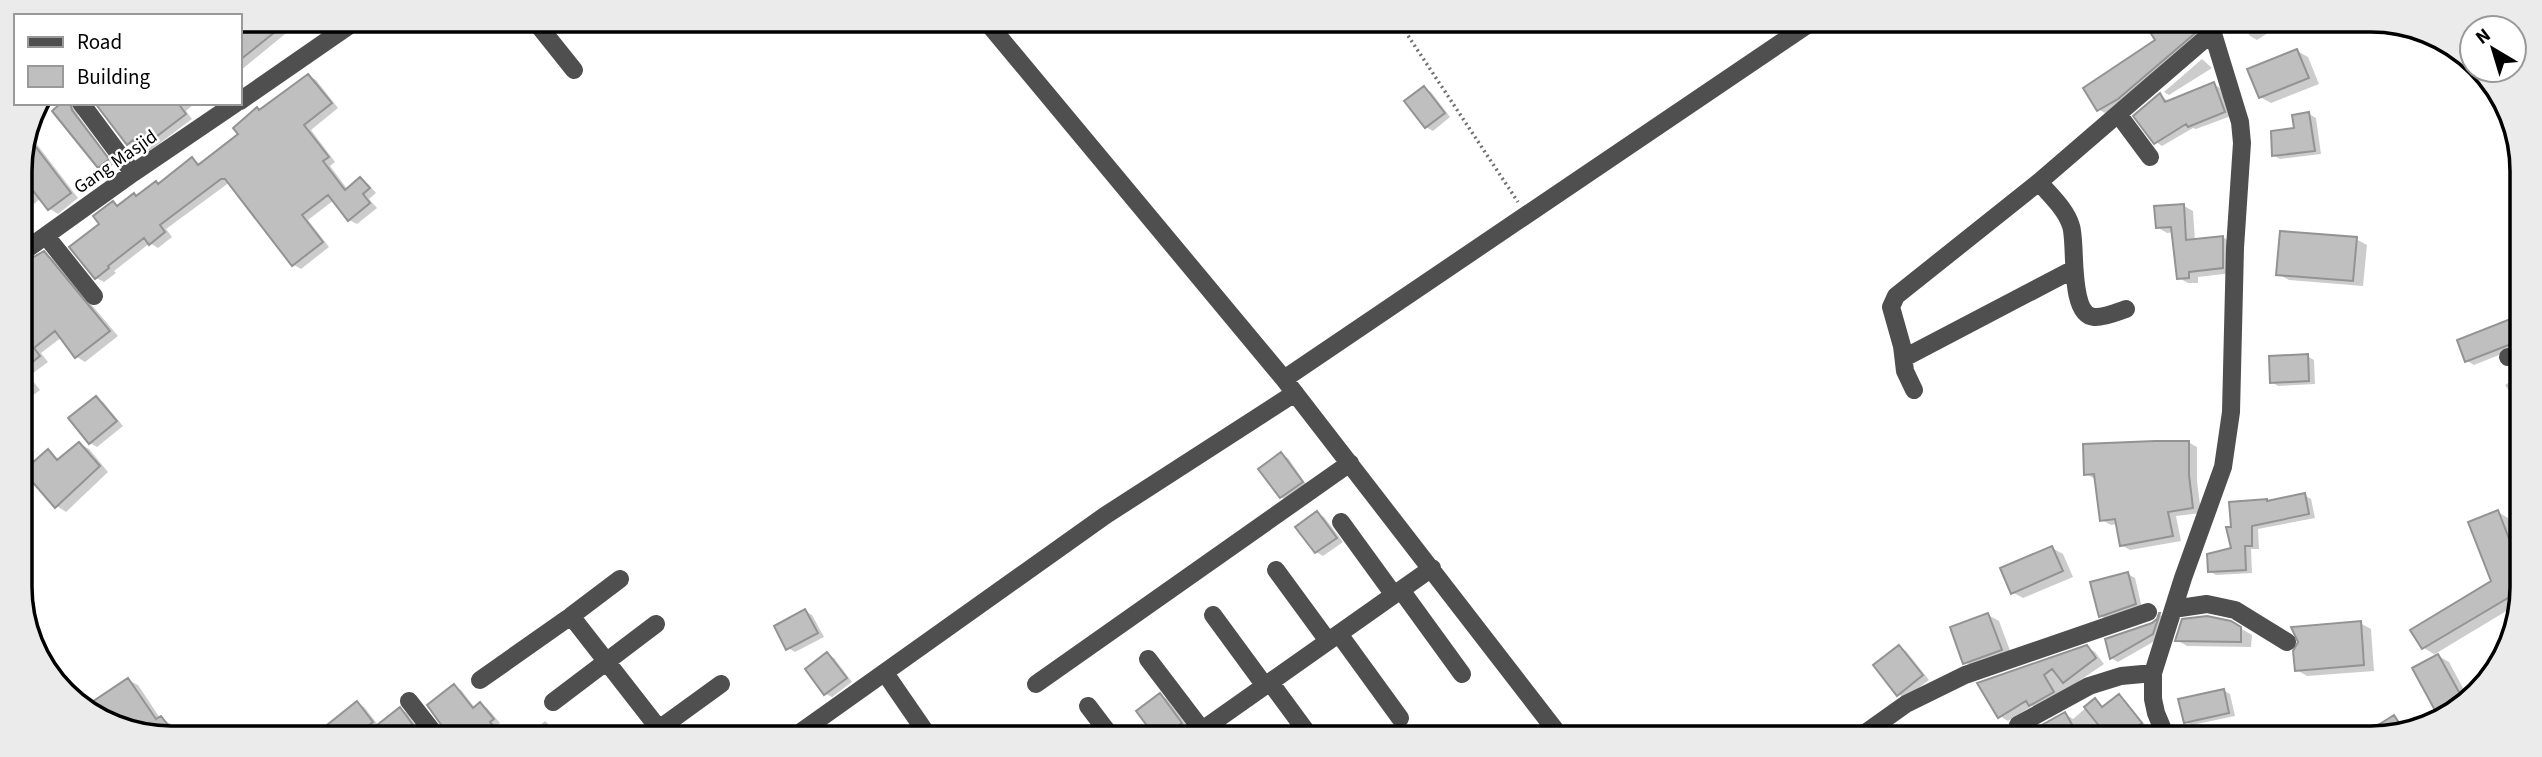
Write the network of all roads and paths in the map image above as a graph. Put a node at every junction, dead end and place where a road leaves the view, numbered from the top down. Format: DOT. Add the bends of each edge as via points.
graph roads {
  1 [pos="340,32"];
  2 [pos="544,32"];
  3 [pos="995,32"];
  4 [pos="1406,32"];
  5 [pos="1797,32"];
  6 [pos="2207,32"];
  7 [pos="2212,32"];
  8 [pos="574,70"];
  9 [pos="242,99"];
  10 [pos="82,105"];
  11 [pos="234,105"];
  12 [pos="2118,114"];
  13 [pos="2150,157"];
  14 [pos="133,173"];
  15 [pos="2039,182"];
  16 [pos="1527,215"];
  17 [pos="46,236"];
  18 [pos="32,246"];
  19 [pos="2074,269"];
  20 [pos="94,296"];
  21 [pos="2126,309"];
  22 [pos="1904,358"];
  23 [pos="1290,386"];
  24 [pos="1914,390"];
  25 [pos="1350,463"];
  26 [pos="1340,522"];
  27 [pos="1432,568"];
  28 [pos="1276,570"];
  29 [pos="620,579"];
  30 [pos="1397,592"];
  31 [pos="2173,608"];
  32 [pos="2148,612"];
  33 [pos="1213,615"];
  34 [pos="571,616"];
  35 [pos="656,624"];
  36 [pos="1334,637"];
  37 [pos="2287,642"];
  38 [pos="1148,659"];
  39 [pos="606,661"];
  40 [pos="885,673"];
  41 [pos="1462,674"];
  42 [pos="2153,674"];
  43 [pos="480,680"];
  44 [pos="721,684"];
  45 [pos="1036,684"];
  46 [pos="1267,684"];
  47 [pos="409,701"];
  48 [pos="553,702"];
  49 [pos="1088,706"];
  50 [pos="1400,718"];
  51 [pos="2018,724"];
  52 [pos="1301,725"];
  53 [pos="1552,725"];
  54 [pos="1876,725"];
  55 [pos="2161,725"];
  56 [pos="428,726"];
  57 [pos="653,726"];
  58 [pos="666,726"];
  59 [pos="810,726"];
  60 [pos="921,726"];
  61 [pos="1103,726"];
  62 [pos="1201,726"];
  63 [pos="1212,726"];
  1 -- 9 [label="street, Gang Masjid"];
  2 -- 8 [label="street"];
  3 -- 23 [label="street"];
  4 -- 16 [label="path"];
  5 -- 16 [label="street"];
  6 -- 12 [label="street"];
  7 -- 31 [label="street" via="2240,122 2242,143 2231,412 2223,467"];
  10 -- 14 [label="street"];
  11 -- 14 [label="street, Gang Masjid"];
  12 -- 13 [label="street"];
  12 -- 15 [label="street"];
  14 -- 17 [label="street, Gang Masjid"];
  15 -- 19 [label="street" via="2070,223"];
  15 -- 22 [label="street" via="1896,296 1891,307"];
  16 -- 23 [label="street"];
  17 -- 18 [label="street, Gang Masjid"];
  17 -- 20 [label="street"];
  19 -- 21 [label="street" via="2082,309 2088,316"];
  19 -- 22 [label="street"];
  22 -- 24 [label="street"];
  23 -- 25 [label="street"];
  23 -- 40 [label="street"];
  25 -- 27 [label="street"];
  25 -- 45 [label="street"];
  26 -- 30 [label="street"];
  27 -- 30 [label="street"];
  27 -- 53 [label="street"];
  28 -- 36 [label="street"];
  29 -- 34 [label="street"];
  30 -- 36 [label="street"];
  30 -- 41 [label="street"];
  31 -- 37 [label="street" via="2207,604 2235,610"];
  31 -- 42 [label="street"];
  32 -- 54 [label="street" via="1965,674"];
  33 -- 46 [label="street"];
  34 -- 39 [label="street"];
  34 -- 43 [label="street"];
  35 -- 39 [label="street"];
  36 -- 46 [label="street"];
  36 -- 50 [label="street"];
  38 -- 62 [label="street"];
  39 -- 48 [label="street"];
  39 -- 57 [label="street"];
  40 -- 59 [label="street"];
  40 -- 60 [label="street"];
  42 -- 51 [label="street" via="2121,676 2089,686"];
  42 -- 55 [label="street" via="2153,699"];
  44 -- 58 [label="street"];
  46 -- 52 [label="street"];
  46 -- 63 [label="street"];
  47 -- 56 [label="street"];
  49 -- 61 [label="street"];
}
